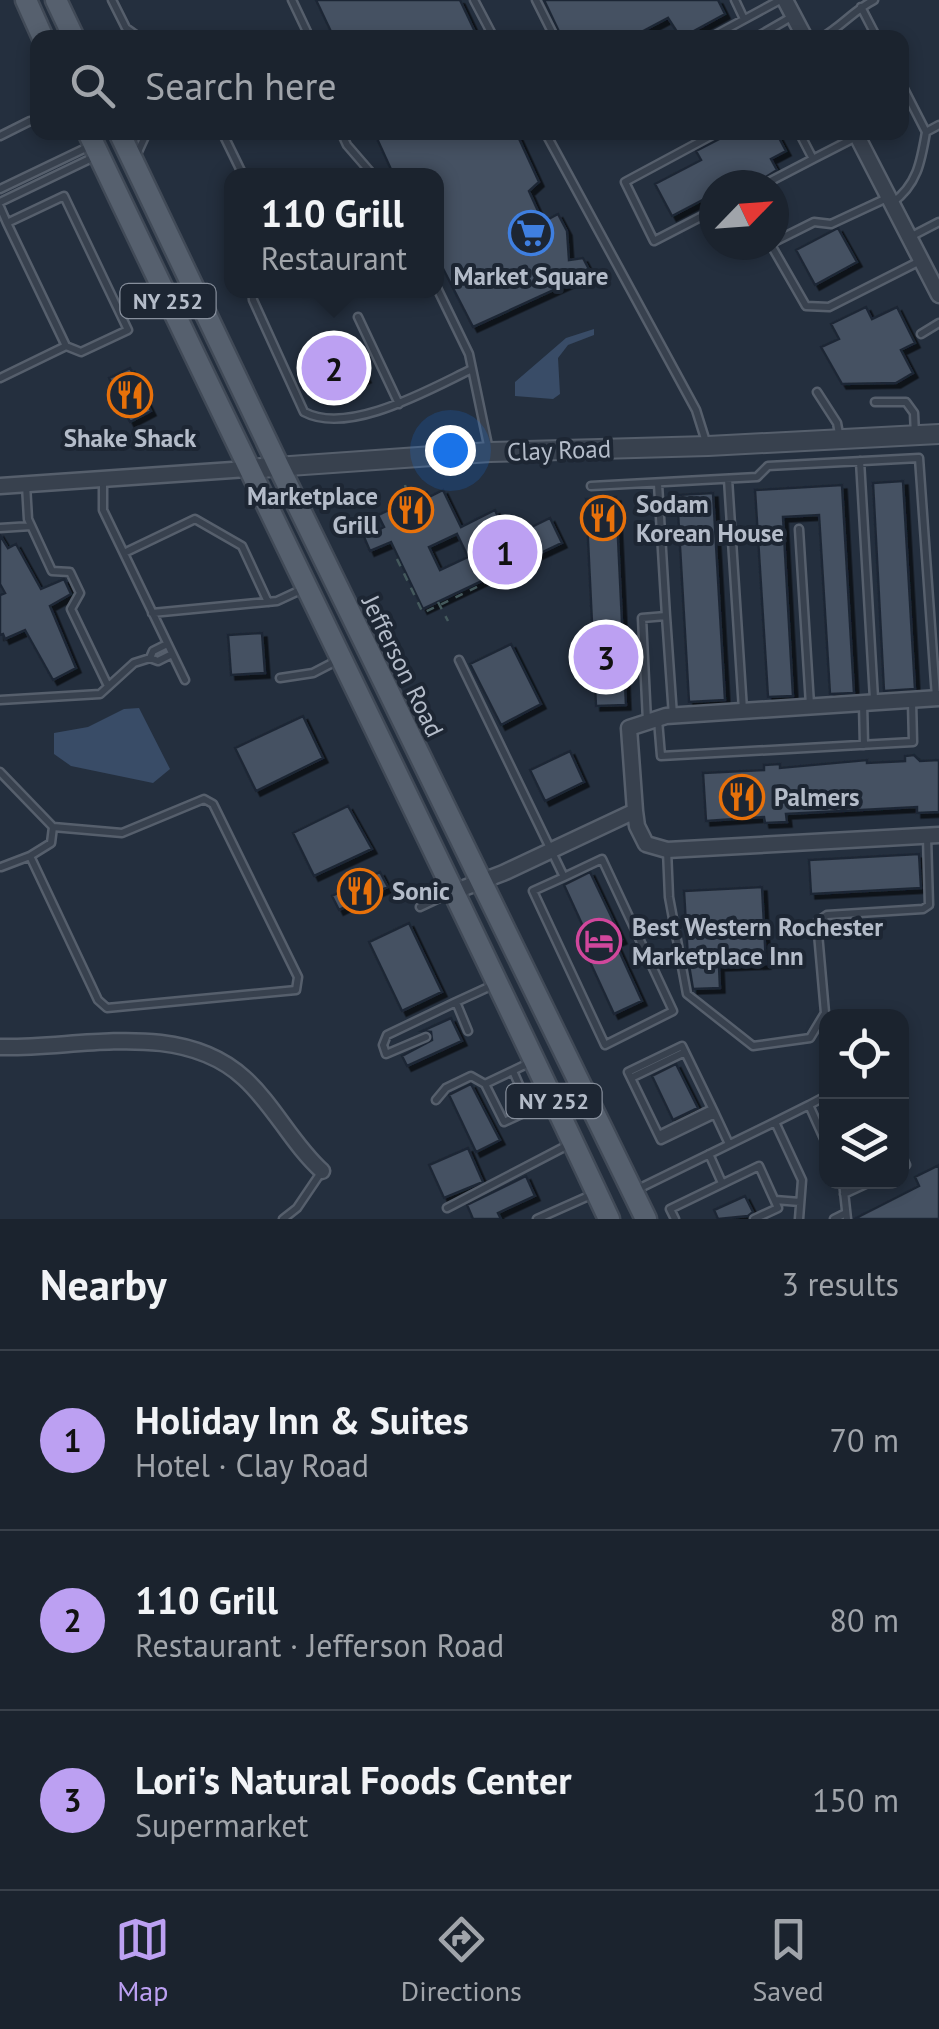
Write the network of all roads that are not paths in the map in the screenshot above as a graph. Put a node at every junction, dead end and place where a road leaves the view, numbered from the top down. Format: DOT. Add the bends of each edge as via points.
graph roads {
  1 [pos="26,0"];
  2 [pos="56,0"];
  3 [pos="112,0"];
  4 [pos="292,0"];
  5 [pos="474,0"];
  6 [pos="536,0"];
  7 [pos="734,0"];
  8 [pos="874,0"];
  9 [pos="788,4"];
  10 [pos="861,7"];
  11 [pos="744,19"];
  12 [pos="39,30"];
  13 [pos="70,30"];
  14 [pos="129,30"];
  15 [pos="306,30"];
  16 [pos="490,30"];
  17 [pos="551,30"];
  18 [pos="724,30"];
  19 [pos="762,30"];
  20 [pos="801,30"];
  21 [pos="835,30"];
  22 [pos="873,30"];
  23 [pos="909,99"];
  24 [pos="30,121"];
  25 [pos="939,125"];
  26 [pos="926,132"];
  27 [pos="0,136"];
  28 [pos="123,140"];
  29 [pos="144,140"];
  30 [pos="226,140"];
  31 [pos="345,140"];
  32 [pos="549,140"];
  33 [pos="703,140"];
  34 [pos="804,140"];
  35 [pos="847,140"];
  36 [pos="859,140"];
  37 [pos="93,144"];
  38 [pos="813,159"];
  39 [pos="135,166"];
  40 [pos="238,168"];
  41 [pos="367,168"];
  42 [pos="789,171"];
  43 [pos="0,189"];
  44 [pos="890,200"];
  45 [pos="0,205"];
  46 [pos="699,218"];
  47 [pos="939,222"];
  48 [pos="8,223"];
  49 [pos="789,234"];
  50 [pos="909,238"];
  51 [pos="781,260"];
  52 [pos="921,261"];
  53 [pos="939,295"];
  54 [pos="252,298"];
  55 [pos="442,298"];
  56 [pos="358,317"];
  57 [pos="939,324"];
  58 [pos="920,334"];
  59 [pos="66,346"];
  60 [pos="472,370"];
  61 [pos="0,378"];
  62 [pos="817,392"];
  63 [pos="875,402"];
  64 [pos="400,404"];
  65 [pos="939,434"];
  66 [pos="915,436"];
  67 [pos="840,440"];
  68 [pos="708,446"];
  69 [pos="490,452"];
  70 [pos="860,461"];
  71 [pos="278,467"];
  72 [pos="248,469"];
  73 [pos="728,478"];
  74 [pos="103,480"];
  75 [pos="658,484"];
  76 [pos="26,485"];
  77 [pos="0,486"];
  78 [pos="591,486"];
  79 [pos="32,526"];
  80 [pos="0,528"];
  81 [pos="799,529"];
  82 [pos="124,554"];
  83 [pos="306,588"];
  84 [pos="268,602"];
  85 [pos="152,613"];
  86 [pos="666,616"];
  87 [pos="167,644"];
  88 [pos="172,654"];
  89 [pos="150,658"];
  90 [pos="341,659"];
  91 [pos="459,660"];
  92 [pos="280,678"];
  93 [pos="185,680"];
  94 [pos="108,686"];
  95 [pos="937,698"];
  96 [pos="0,700"];
  97 [pos="912,700"];
  98 [pos="868,703"];
  99 [pos="810,707"];
  100 [pos="743,711"];
  101 [pos="659,719"];
  102 [pos="864,745"];
  103 [pos="0,772"];
  104 [pos="634,811"];
  105 [pos="53,827"];
  106 [pos="933,835"];
  107 [pos="666,850"];
  108 [pos="551,851"];
  109 [pos="30,856"];
  110 [pos="1,867"];
  111 [pos="564,876"];
  112 [pos="482,880"];
  113 [pos="456,891"];
  114 [pos="420,907"];
  115 [pos="498,982"];
  116 [pos="456,1002"];
  117 [pos="463,1019"];
  118 [pos="454,1024"];
  119 [pos="468,1031"];
  120 [pos="426,1038"];
  121 [pos="0,1047"];
  122 [pos="535,1060"];
  123 [pos="512,1072"];
  124 [pos="485,1084"];
  125 [pos="820,1099"];
  126 [pos="436,1100"];
  127 [pos="809,1105"];
  128 [pos="714,1111"];
  129 [pos="774,1122"];
  130 [pos="819,1127"];
  131 [pos="574,1142"];
  132 [pos="729,1144"];
  133 [pos="709,1154"];
  134 [pos="322,1171"];
  135 [pos="722,1183"];
  136 [pos="844,1189"];
  137 [pos="855,1189"];
  138 [pos="633,1191"];
  139 [pos="597,1193"];
  140 [pos="844,1194"];
  141 [pos="800,1202"];
  142 [pos="777,1204"];
  143 [pos="447,1208"];
  144 [pos="556,1210"];
  145 [pos="846,1216"];
  146 [pos="282,1219"];
  147 [pos="537,1219"];
  148 [pos="560,1219"];
  149 [pos="610,1219"];
  150 [pos="646,1219"];
  151 [pos="675,1219"];
  152 [pos="754,1219"];
  153 [pos="777,1219"];
  154 [pos="800,1219"];
  155 [pos="834,1219"];
  1 -- 12 [label="main road"];
  2 -- 13 [label="main road"];
  3 -- 14 [label="lane"];
  4 -- 15 [label="lane"];
  5 -- 16 [label="lane"];
  6 -- 17 [label="lane"];
  7 -- 11 [label="lane"];
  8 -- 10 [label="lane"];
  9 -- 11 [label="lane"];
  9 -- 19 [label="lane"];
  9 -- 20 [label="street"];
  10 -- 21 [label="lane"];
  10 -- 22 [label="lane"];
  11 -- 18 [label="lane"];
  23 -- 26 [label="lane"];
  24 -- 27 [label="lane"];
  25 -- 26 [label="lane"];
  26 -- 44 [label="lane" via="914,182"];
  28 -- 39 [label="main road, Jefferson Road / NY 252"];
  29 -- 39 [label="lane"];
  30 -- 40 [label="lane"];
  31 -- 41 [label="lane"];
  32 -- 68 [label="lane" via="696,410"];
  33 -- 46 [label="lane" via="625,182 654,241"];
  34 -- 38 [label="lane"];
  35 -- 38 [label="lane"];
  36 -- 44 [label="street"];
  37 -- 43 [label="lane"];
  37 -- 45 [label="lane"];
  37 -- 72 [label="main road, Jefferson Road / NY 252"];
  38 -- 42 [label="lane"];
  39 -- 71 [label="main road, Jefferson Road / NY 252"];
  44 -- 49 [label="lane"];
  44 -- 50 [label="street"];
  45 -- 48 [label="lane"];
  47 -- 50 [label="lane"];
  48 -- 59 [label="lane"];
  48 -- 59 [label="lane" via="64,196 128,330 81,352"];
  50 -- 52 [label="street"];
  51 -- 52 [label="lane" via="806,306 829,307"];
  52 -- 53 [label="street"];
  54 -- 64 [label="lane" via="304,412 366,416"];
  55 -- 60 [label="lane"];
  56 -- 64 [label="lane"];
  57 -- 58 [label="lane"];
  59 -- 61 [label="lane"];
  60 -- 64 [label="lane"];
  60 -- 69 [label="lane"];
  62 -- 67 [label="lane"];
  63 -- 66 [label="lane" via="906,402"];
  65 -- 66 [label="street, Clay Road"];
  66 -- 67 [label="street, Clay Road"];
  67 -- 68 [label="street, Clay Road"];
  68 -- 69 [label="street, Clay Road"];
  69 -- 71 [label="street, Clay Road"];
  70 -- 73 [label="lane" via="768,466 758,476"];
  70 -- 95 [label="lane" via="919,458"];
  70 -- 98 [label="lane"];
  71 -- 72 [label="street, Clay Road"];
  71 -- 112 [label="main road, Jefferson Road / NY 252"];
  72 -- 74 [label="street, Clay Road"];
  72 -- 83 [label="main road, Jefferson Road / NY 252"];
  73 -- 75 [label="lane"];
  73 -- 100 [label="lane"];
  74 -- 76 [label="street, Clay Road"];
  74 -- 82 [label="lane" via="103,510"];
  75 -- 78 [label="lane"];
  75 -- 86 [label="lane"];
  76 -- 77 [label="street, Clay Road"];
  76 -- 79 [label="lane"];
  79 -- 80 [label="lane"];
  79 -- 94 [label="lane" via="52,571 70,572 80,593 71,609"];
  81 -- 99 [label="lane"];
  82 -- 84 [label="lane" via="195,519 242,546"];
  82 -- 85 [label="lane"];
  83 -- 84 [label="lane"];
  83 -- 90 [label="main road, Jefferson Road / NY 252"];
  84 -- 85 [label="lane"];
  85 -- 87 [label="lane"];
  86 -- 101 [label="lane"];
  86 -- 101 [label="lane" via="642,618"];
  87 -- 88 [label="lane"];
  87 -- 89 [label="lane"];
  88 -- 89 [label="lane"];
  88 -- 93 [label="lane"];
  89 -- 94 [label="lane"];
  90 -- 92 [label="lane" via="313,673"];
  90 -- 113 [label="main road, Jefferson Road / NY 252"];
  91 -- 108 [label="lane"];
  94 -- 96 [label="lane" via="92,696"];
  95 -- 97 [label="street"];
  97 -- 98 [label="street"];
  97 -- 102 [label="lane" via="913,742"];
  98 -- 99 [label="street"];
  98 -- 102 [label="lane"];
  99 -- 100 [label="street"];
  100 -- 101 [label="street"];
  101 -- 102 [label="lane" via="661,756"];
  101 -- 104 [label="street" via="629,728"];
  103 -- 105 [label="lane"];
  104 -- 107 [label="street" via="646,844"];
  104 -- 108 [label="street"];
  105 -- 109 [label="lane" via="51,842"];
  105 -- 109 [label="lane" via="122,833 204,799 214,804 298,977 296,990 107,1008"];
  106 -- 107 [label="street"];
  106 -- 107 [label="lane" via="929,905 828,915 816,922 825,1013 810,1038 753,1046 687,994"];
  108 -- 111 [label="lane"];
  108 -- 112 [label="street"];
  109 -- 110 [label="lane"];
  111 -- 111 [label="lane" via="602,859 673,1011 605,1045 532,891"];
  112 -- 113 [label="street"];
  112 -- 138 [label="main road, Jefferson Road / NY 252"];
  113 -- 114 [label="lane"];
  113 -- 115 [label="main road, Jefferson Road / NY 252"];
  115 -- 116 [label="lane"];
  115 -- 122 [label="main road, Jefferson Road / NY 252"];
  116 -- 117 [label="lane"];
  116 -- 120 [label="lane" via="388,1035 382,1046 386,1054"];
  117 -- 118 [label="lane"];
  117 -- 119 [label="lane"];
  121 -- 134 [label="street" via="160,1042 207,1054 246,1079"];
  122 -- 123 [label="lane"];
  122 -- 131 [label="main road, Jefferson Road / NY 252"];
  123 -- 124 [label="lane"];
  123 -- 124 [label="lane" via="530,1110 504,1122"];
  124 -- 126 [label="lane" via="472,1076"];
  125 -- 127 [label="lane"];
  127 -- 129 [label="lane"];
  127 -- 130 [label="lane"];
  128 -- 128 [label="lane" via="682,1046 628,1072 661,1140"];
  128 -- 132 [label="lane"];
  129 -- 132 [label="lane"];
  129 -- 141 [label="lane" via="802,1180"];
  131 -- 139 [label="main road, Jefferson Road / NY 252"];
  131 -- 143 [label="lane"];
  132 -- 133 [label="lane"];
  133 -- 135 [label="lane"];
  133 -- 138 [label="lane"];
  134 -- 146 [label="lane" via="298,1208"];
  135 -- 142 [label="lane" via="759,1166"];
  135 -- 151 [label="lane" via="670,1209"];
  136 -- 140 [label="lane"];
  137 -- 140 [label="lane"];
  138 -- 150 [label="main road, Jefferson Road / NY 252"];
  139 -- 144 [label="lane"];
  139 -- 149 [label="main road, Jefferson Road / NY 252"];
  140 -- 145 [label="lane"];
  141 -- 142 [label="lane"];
  141 -- 154 [label="lane"];
  142 -- 152 [label="lane"];
  142 -- 153 [label="lane"];
  144 -- 147 [label="lane"];
  144 -- 148 [label="lane"];
  145 -- 155 [label="lane"];
}
